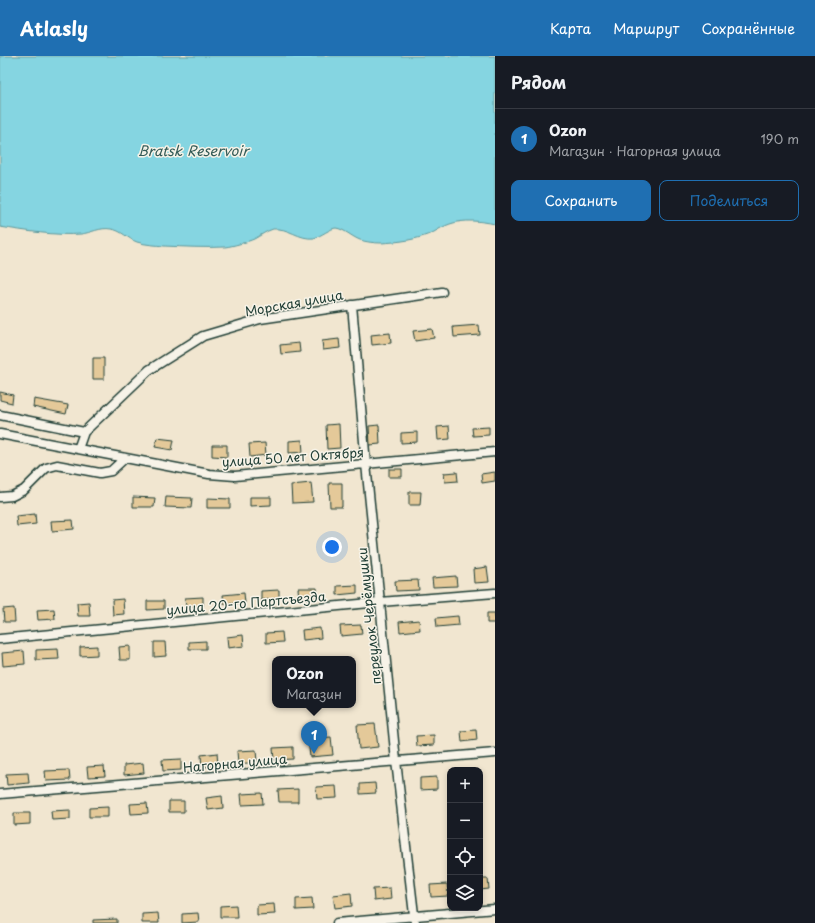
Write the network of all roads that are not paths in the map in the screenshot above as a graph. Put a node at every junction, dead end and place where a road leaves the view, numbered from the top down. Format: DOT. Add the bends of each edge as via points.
graph roads {
  1 [pos="442,292"];
  2 [pos="352,305"];
  3 [pos="0,415"];
  4 [pos="84,432"];
  5 [pos="0,434"];
  6 [pos="78,449"];
  7 [pos="495,452"];
  8 [pos="125,458"];
  9 [pos="366,464"];
  10 [pos="0,497"];
  11 [pos="495,593"];
  12 [pos="380,602"];
  13 [pos="0,639"];
  14 [pos="495,753"];
  15 [pos="396,761"];
  16 [pos="0,794"];
  17 [pos="495,909"];
  18 [pos="414,920"];
  19 [pos="338,923"];
  1 -- 2 [label="street, Морская улица"];
  2 -- 4 [label="street, Морская улица" via="260,319 203,336 149,370"];
  2 -- 9 [label="street, переулок Черёмушки"];
  3 -- 4 [label="street"];
  4 -- 6 [label="street, Морская улица"];
  5 -- 6 [label="street, улица 50 лет Октября"];
  6 -- 8 [label="street, улица 50 лет Октября"];
  7 -- 9 [label="street, улица 50 лет Октября"];
  8 -- 9 [label="street, улица 50 лет Октября" via="209,474 235,476"];
  8 -- 10 [label="street" via="111,471 100,473 57,465 46,468 24,490 12,496"];
  9 -- 12 [label="street, переулок Черёмушки"];
  11 -- 12 [label="street, улица 20-го Партсъезда"];
  12 -- 13 [label="street, улица 20-го Партсъезда"];
  12 -- 15 [label="street, переулок Черёмушки"];
  14 -- 15 [label="street, Нагорная улица"];
  15 -- 16 [label="street, Нагорная улица"];
  15 -- 18 [label="street, переулок Черёмушки"];
  17 -- 18 [label="street"];
  18 -- 19 [label="street"];
}
